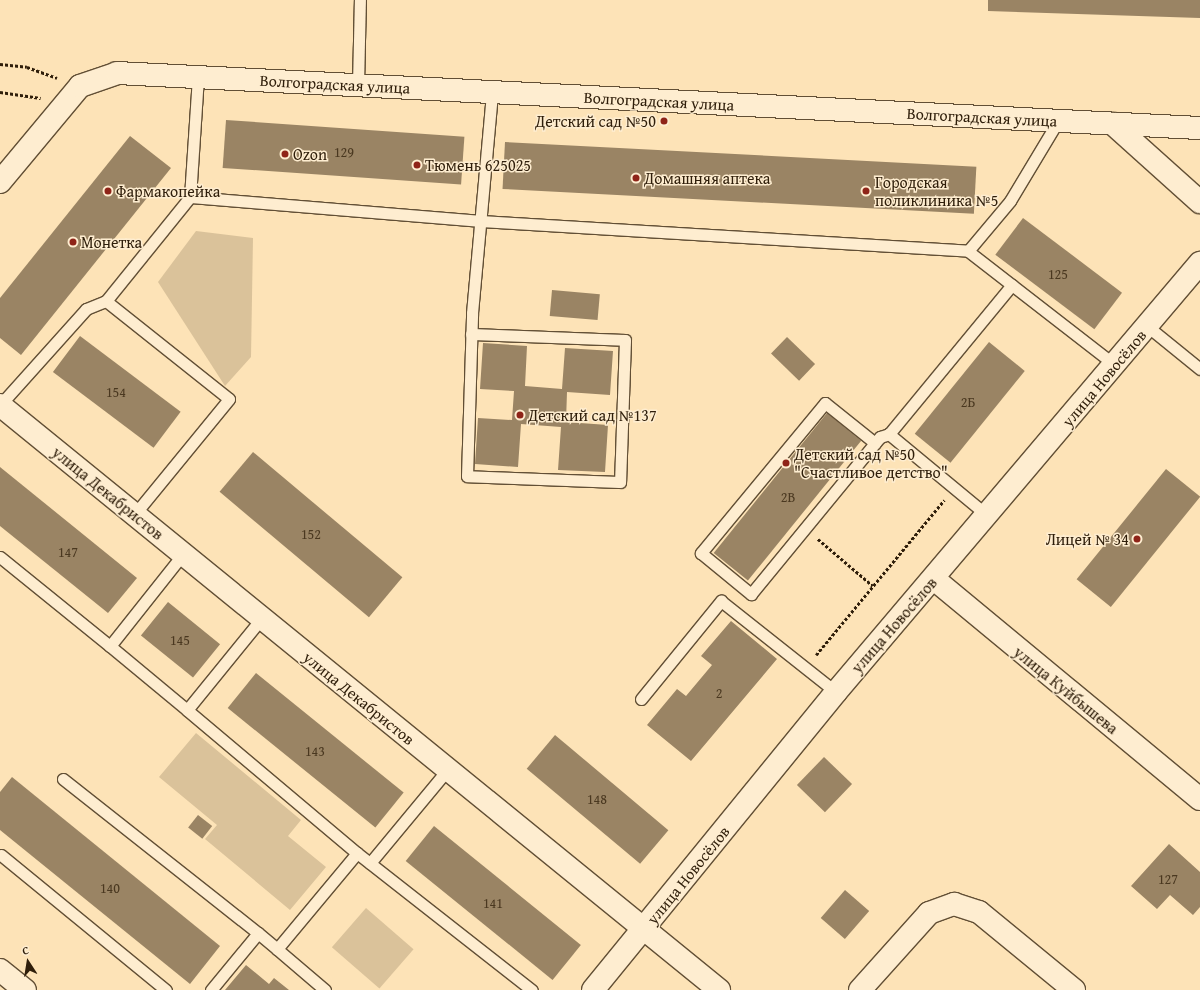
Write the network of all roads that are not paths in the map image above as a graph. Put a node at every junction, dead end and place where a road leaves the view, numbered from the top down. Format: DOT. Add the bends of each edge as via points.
graph roads {
  1 [pos="360,0"];
  2 [pos="198,76"];
  3 [pos="358,86"];
  4 [pos="492,92"];
  5 [pos="1058,121"];
  6 [pos="1113,124"];
  7 [pos="1200,128"];
  8 [pos="0,182"];
  9 [pos="190,197"];
  10 [pos="1200,202"];
  11 [pos="482,221"];
  12 [pos="968,251"];
  13 [pos="1200,263"];
  14 [pos="1012,285"];
  15 [pos="106,301"];
  16 [pos="1147,326"];
  17 [pos="471,334"];
  18 [pos="1115,365"];
  19 [pos="1200,368"];
  20 [pos="0,405"];
  21 [pos="889,434"];
  22 [pos="875,443"];
  23 [pos="135,514"];
  24 [pos="988,516"];
  25 [pos="183,554"];
  26 [pos="0,557"];
  27 [pos="934,579"];
  28 [pos="261,619"];
  29 [pos="110,646"];
  30 [pos="836,692"];
  31 [pos="641,699"];
  32 [pos="186,710"];
  33 [pos="448,770"];
  34 [pos="63,780"];
  35 [pos="1200,799"];
  36 [pos="358,853"];
  37 [pos="1,855"];
  38 [pos="370,863"];
  39 [pos="644,929"];
  40 [pos="258,933"];
  41 [pos="277,949"];
  42 [pos="166,990"];
  43 [pos="211,990"];
  44 [pos="326,990"];
  45 [pos="532,990"];
  46 [pos="593,990"];
  47 [pos="719,990"];
  48 [pos="860,990"];
  49 [pos="1074,990"];
  1 -- 3 [label="lane"];
  2 -- 3 [label="street, Волгоградская улица"];
  2 -- 8 [label="street, Волгоградская улица" via="117,73 80,86 60,106"];
  2 -- 9 [label="lane"];
  3 -- 4 [label="street, Волгоградская улица"];
  4 -- 5 [label="street, Волгоградская улица"];
  4 -- 11 [label="lane"];
  5 -- 6 [label="street, Волгоградская улица"];
  5 -- 12 [label="lane" via="1010,201"];
  6 -- 7 [label="street, Волгоградская улица"];
  6 -- 10 [label="street"];
  9 -- 11 [label="lane"];
  9 -- 15 [label="lane"];
  11 -- 12 [label="lane"];
  11 -- 17 [label="lane"];
  12 -- 14 [label="lane"];
  13 -- 16 [label="street, улица Новосёлов"];
  14 -- 18 [label="lane"];
  14 -- 21 [label="lane"];
  15 -- 20 [label="lane" via="86,309"];
  15 -- 23 [label="lane" via="229,399"];
  16 -- 18 [label="street, улица Новосёлов"];
  16 -- 19 [label="lane"];
  17 -- 17 [label="lane" via="625,340 620,482 467,476"];
  18 -- 24 [label="street, улица Новосёлов"];
  20 -- 23 [label="street, улица Декабристов"];
  21 -- 22 [label="lane"];
  21 -- 24 [label="lane"];
  22 -- 22 [label="lane" via="751,594 701,553 825,403"];
  23 -- 25 [label="street, улица Декабристов"];
  24 -- 27 [label="street, улица Новосёлов"];
  25 -- 28 [label="street, улица Декабристов"];
  25 -- 29 [label="lane"];
  26 -- 29 [label="lane"];
  27 -- 30 [label="street, улица Новосёлов"];
  27 -- 35 [label="street, улица Куйбышева"];
  28 -- 32 [label="lane"];
  28 -- 33 [label="street, улица Декабристов"];
  29 -- 32 [label="lane"];
  30 -- 31 [label="lane" via="721,601"];
  30 -- 39 [label="street, улица Новосёлов"];
  32 -- 36 [label="lane"];
  33 -- 38 [label="lane"];
  33 -- 39 [label="street, улица Декабристов"];
  34 -- 40 [label="lane"];
  36 -- 38 [label="lane"];
  36 -- 41 [label="lane"];
  37 -- 42 [label="lane"];
  38 -- 45 [label="lane"];
  39 -- 46 [label="street, улица Новосёлов"];
  39 -- 47 [label="street, улица Декабристов"];
  40 -- 41 [label="lane"];
  40 -- 43 [label="lane"];
  41 -- 44 [label="lane"];
  48 -- 49 [label="street" via="929,913 954,904 979,912"];
}
